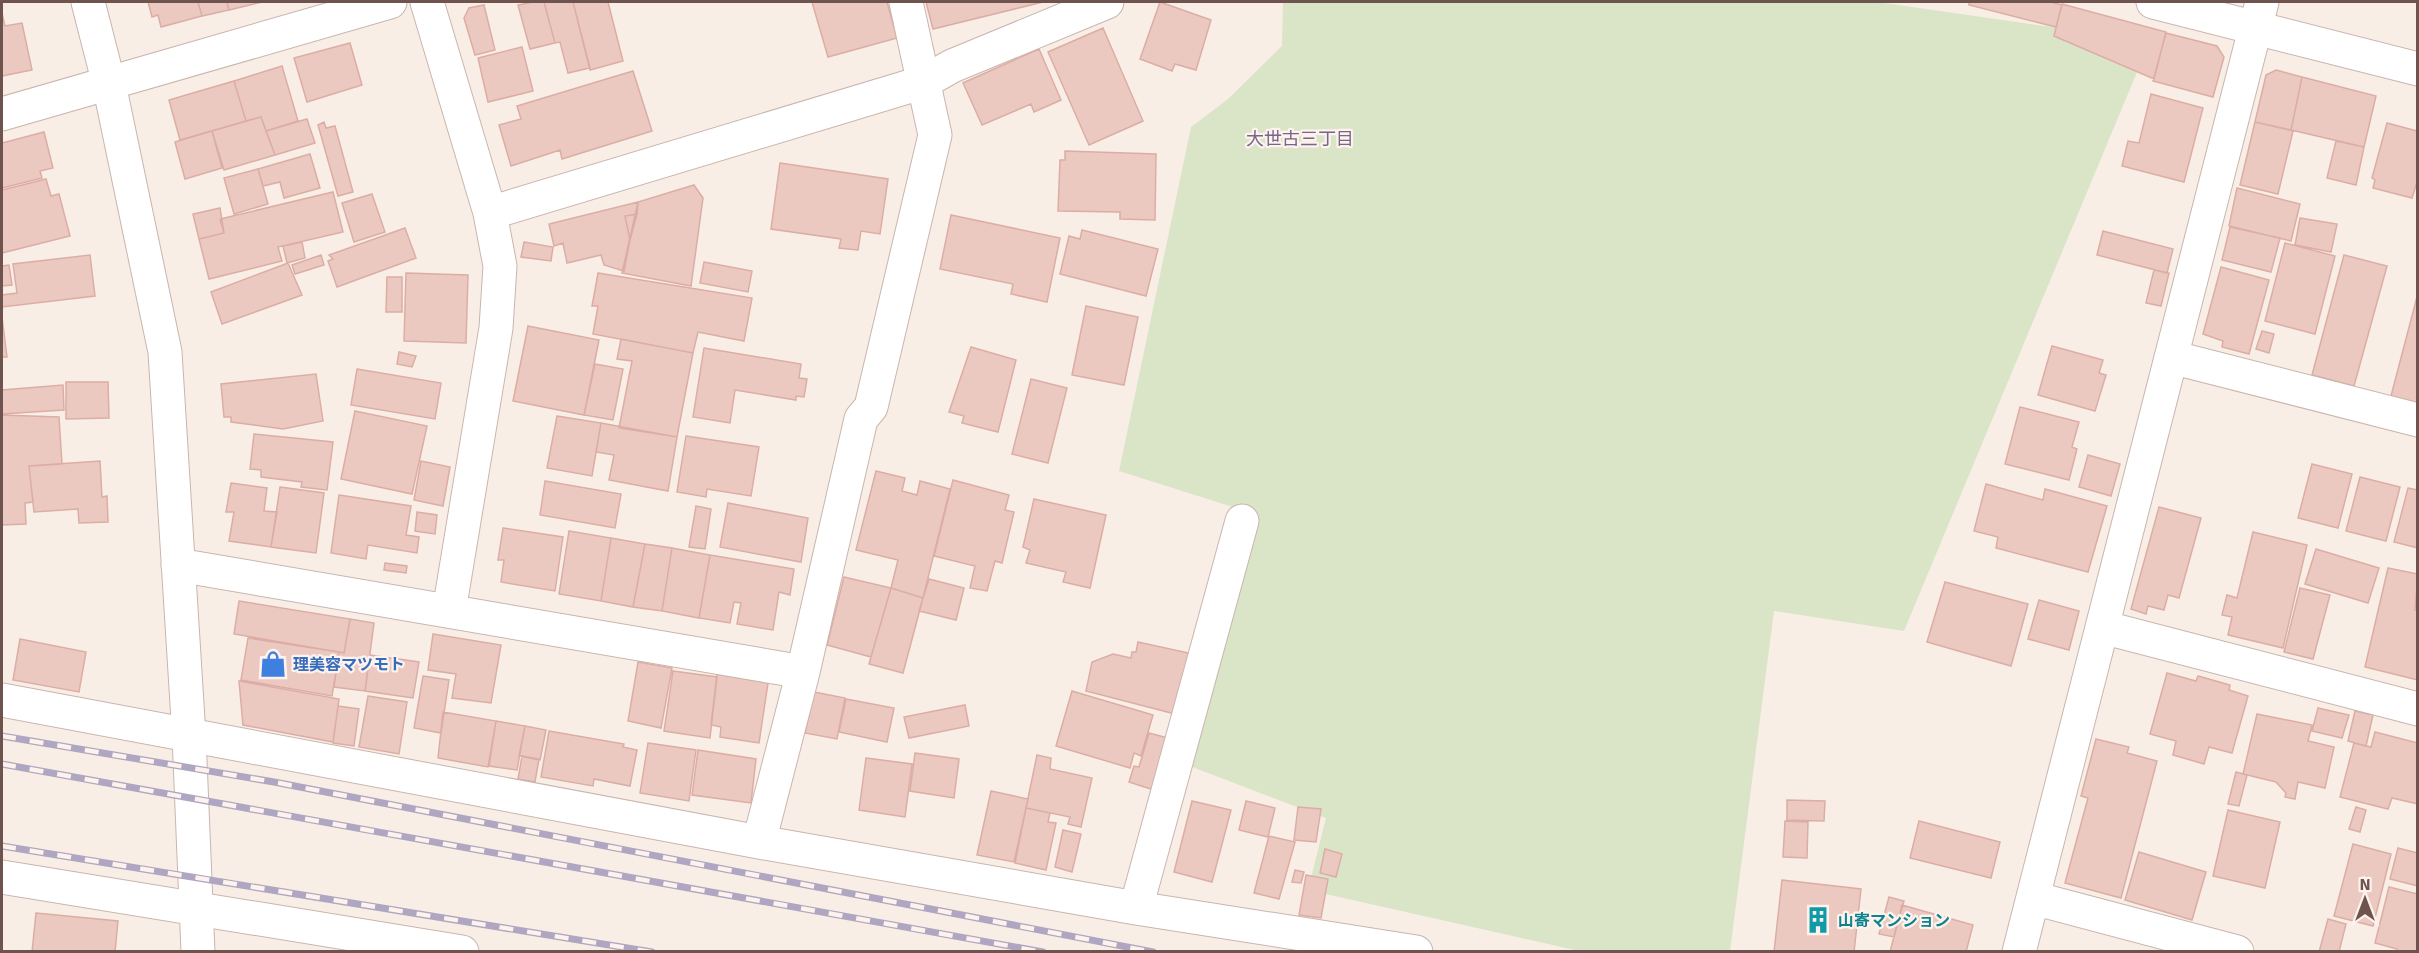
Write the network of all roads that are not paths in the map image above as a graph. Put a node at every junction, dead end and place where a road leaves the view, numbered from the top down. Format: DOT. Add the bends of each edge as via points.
graph roads {
  1 [pos="87,2"];
  2 [pos="390,2"];
  3 [pos="427,2"];
  4 [pos="906,2"];
  5 [pos="1107,2"];
  6 [pos="2152,2"];
  7 [pos="2259,14"];
  8 [pos="2418,69"];
  9 [pos="924,82"];
  10 [pos="109,84"];
  11 [pos="2,114"];
  12 [pos="490,213"];
  13 [pos="2171,357"];
  14 [pos="2418,420"];
  15 [pos="1242,521"];
  16 [pos="178,565"];
  17 [pos="449,611"];
  18 [pos="2102,627"];
  19 [pos="803,672"];
  20 [pos="2,700"];
  21 [pos="2418,709"];
  22 [pos="189,736"];
  23 [pos="759,842"];
  24 [pos="2,876"];
  25 [pos="2033,898"];
  26 [pos="1136,908"];
  27 [pos="196,909"];
  28 [pos="198,951"];
  29 [pos="462,951"];
  30 [pos="1416,951"];
  31 [pos="2019,951"];
  32 [pos="2237,951"];
  1 -- 10 [label="street"];
  2 -- 10 [label="street"];
  3 -- 12 [label="street"];
  4 -- 9 [label="street"];
  5 -- 9 [label="street" via="952,66"];
  6 -- 7 [label="street"];
  7 -- 8 [label="street"];
  7 -- 13 [label="street"];
  9 -- 12 [label="street"];
  9 -- 19 [label="street" via="935,135 871,407 861,419"];
  10 -- 11 [label="street"];
  10 -- 16 [label="street" via="165,352"];
  12 -- 17 [label="street" via="500,266 496,328"];
  13 -- 14 [label="street"];
  13 -- 18 [label="street"];
  15 -- 26 [label="street"];
  16 -- 17 [label="street"];
  16 -- 22 [label="street"];
  17 -- 19 [label="street"];
  18 -- 21 [label="street"];
  18 -- 25 [label="street"];
  19 -- 23 [label="street"];
  20 -- 22 [label="street"];
  22 -- 23 [label="street"];
  22 -- 27 [label="street"];
  23 -- 26 [label="street"];
  24 -- 27 [label="street"];
  25 -- 31 [label="street"];
  25 -- 32 [label="street"];
  26 -- 30 [label="street"];
  27 -- 28 [label="street"];
  27 -- 29 [label="street"];
}
